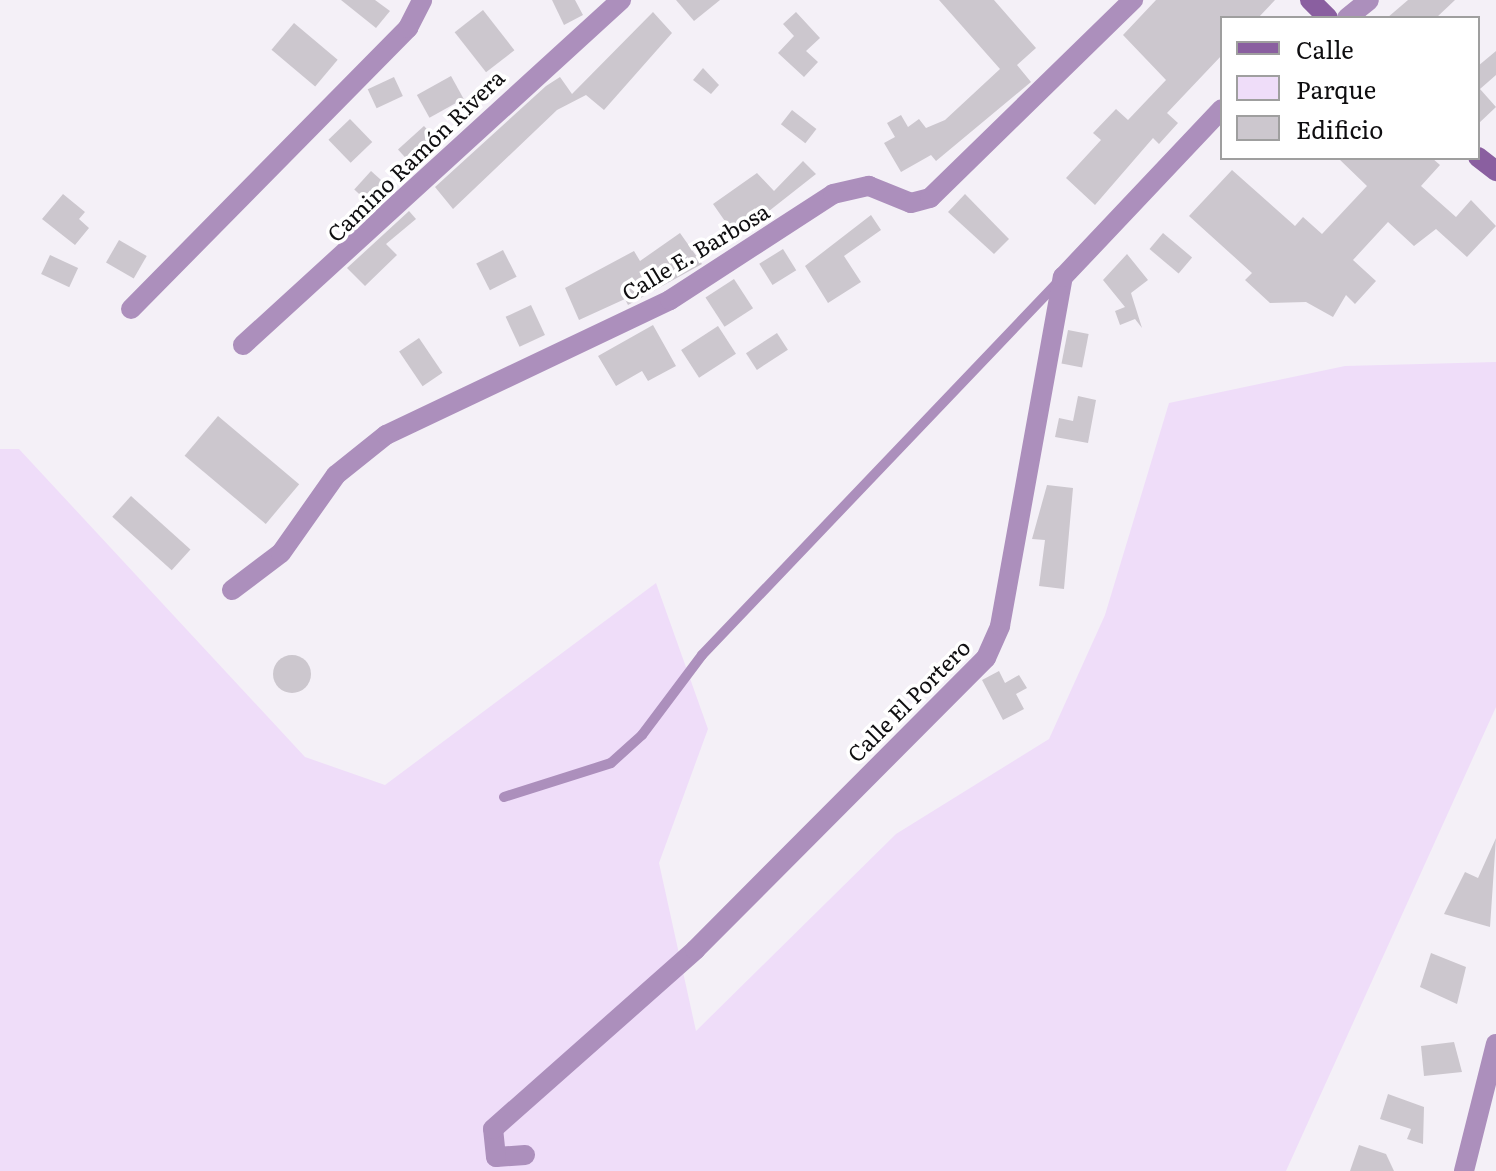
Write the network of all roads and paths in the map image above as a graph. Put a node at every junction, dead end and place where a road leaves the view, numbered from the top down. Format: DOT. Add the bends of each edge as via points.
graph roads {
  1 [pos="422,0"];
  2 [pos="621,0"];
  3 [pos="1133,0"];
  4 [pos="1369,0"];
  5 [pos="1349,16"];
  6 [pos="1220,111"];
  7 [pos="1063,277"];
  8 [pos="131,309"];
  9 [pos="243,345"];
  10 [pos="232,590"];
  11 [pos="504,797"];
  12 [pos="1496,1044"];
  13 [pos="525,1155"];
  14 [pos="1464,1171"];
  1 -- 8 [label="street" via="408,28"];
  2 -- 9 [label="street, Camino Ramón Rivera"];
  3 -- 10 [label="street, Calle E. Barbosa" via="930,198 911,203 869,186 833,194 670,300 386,435 336,475 281,553"];
  4 -- 5 [label="street"];
  6 -- 7 [label="street"];
  7 -- 11 [label="lane" via="702,655 642,735 611,763"];
  7 -- 13 [label="street, Calle El Portero" via="1000,626 986,658 695,950 493,1129 496,1157"];
  12 -- 14 [label="street"];
}
